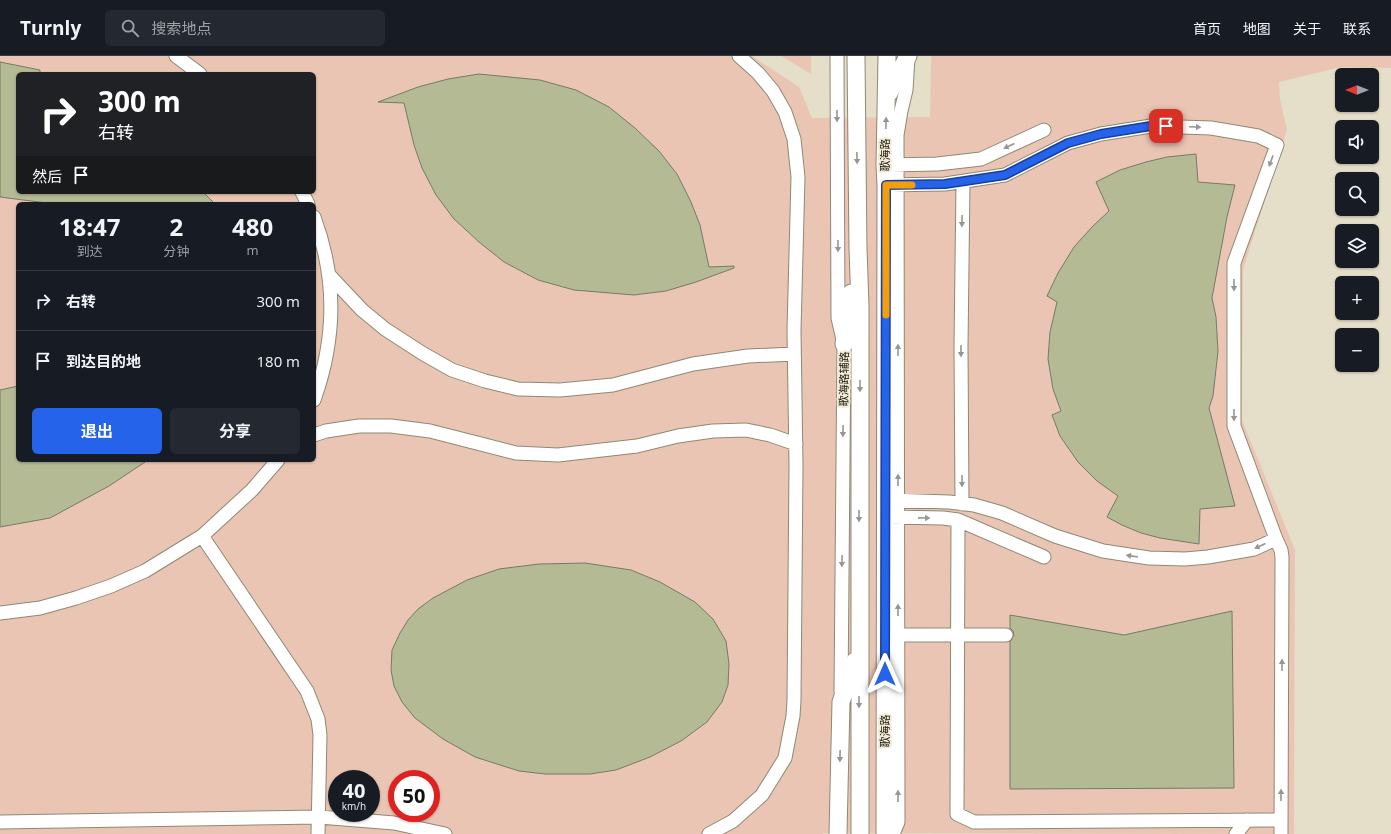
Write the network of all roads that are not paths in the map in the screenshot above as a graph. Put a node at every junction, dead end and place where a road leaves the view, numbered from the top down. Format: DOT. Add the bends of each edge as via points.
graph roads {
  1 [pos="176,56"];
  2 [pos="738,56"];
  3 [pos="837,56"];
  4 [pos="856,56"];
  5 [pos="887,56"];
  6 [pos="908,56"];
  7 [pos="197,72"];
  8 [pos="897,77"];
  9 [pos="1044,130"];
  10 [pos="891,165"];
  11 [pos="962,182"];
  12 [pos="891,185"];
  13 [pos="316,223"];
  14 [pos="858,248"];
  15 [pos="330,276"];
  16 [pos="844,344"];
  17 [pos="794,354"];
  18 [pos="316,394"];
  19 [pos="316,434"];
  20 [pos="796,444"];
  21 [pos="276,462"];
  22 [pos="892,500"];
  23 [pos="962,504"];
  24 [pos="892,517"];
  25 [pos="958,520"];
  26 [pos="202,536"];
  27 [pos="1276,539"];
  28 [pos="1044,557"];
  29 [pos="0,613"];
  30 [pos="898,635"];
  31 [pos="958,635"];
  32 [pos="1006,635"];
  33 [pos="859,650"];
  34 [pos="841,702"];
  35 [pos="885,799"];
  36 [pos="319,817"];
  37 [pos="1247,820"];
  38 [pos="1281,820"];
  39 [pos="0,822"];
  40 [pos="1047,828"];
  41 [pos="318,834"];
  42 [pos="445,834"];
  43 [pos="709,834"];
  44 [pos="838,834"];
  45 [pos="860,834"];
  46 [pos="885,834"];
  47 [pos="893,834"];
  48 [pos="1236,834"];
  49 [pos="1281,834"];
  1 -- 7 [label="street"];
  2 -- 17 [label="street" via="758,72 773,91 786,112 794,139 798,177"];
  3 -- 16 [label="street, 歌海路辅路, one-way" via="838,318"];
  4 -- 14 [label="main road, one-way"];
  5 -- 8 [label="main road, 歌海路"];
  6 -- 8 [label="main road"];
  8 -- 10 [label="street" via="897,135"];
  10 -- 8 [label="main road, 歌海路, one-way" via="886,97"];
  9 -- 10 [label="street, one-way" via="981,159 937,164"];
  10 -- 12 [label="main road, 歌海路"];
  11 -- 12 [label="street"];
  11 -- 23 [label="street, one-way"];
  11 -- 27 [label="street, one-way" via="1005,175 1068,143 1101,134 1151,126 1211,128 1258,136 1277,145 1234,263 1234,426"];
  22 -- 12 [label="main road, 歌海路, one-way"];
  13 -- 15 [label="street"];
  14 -- 16 [label="main road"];
  14 -- 33 [label="main road, one-way"];
  15 -- 17 [label="street" via="362,310 422,353 452,370 518,389 560,390 613,385 693,364 748,356"];
  15 -- 18 [label="street" via="332,304 329,339"];
  16 -- 34 [label="street, 歌海路辅路, one-way"];
  17 -- 20 [label="street"];
  19 -- 20 [label="street" via="359,426 390,426 430,431 516,453 558,455 637,446 713,431 746,430"];
  20 -- 43 [label="street" via="794,700 785,758 762,795 732,821"];
  21 -- 26 [label="street" via="252,490"];
  22 -- 23 [label="street"];
  22 -- 24 [label="main road, 歌海路"];
  27 -- 23 [label="street, one-way" via="1254,549 1208,557 1149,558 1103,551 1055,536 1002,513"];
  24 -- 25 [label="street, one-way"];
  30 -- 24 [label="street, one-way"];
  24 -- 35 [label="main road, 歌海路"];
  25 -- 28 [label="street"];
  25 -- 31 [label="street"];
  26 -- 29 [label="street" via="145,571 111,586 40,608"];
  26 -- 36 [label="street" via="307,690 318,719 320,735"];
  38 -- 27 [label="street, one-way" via="1282,550"];
  30 -- 31 [label="street"];
  47 -- 30 [label="street, one-way" via="898,822"];
  31 -- 32 [label="street"];
  31 -- 40 [label="street" via="957,814 974,822"];
  33 -- 34 [label="main road"];
  33 -- 45 [label="main road, one-way"];
  34 -- 44 [label="main road, one-way"];
  35 -- 46 [label="main road, 歌海路"];
  35 -- 47 [label="main road"];
  36 -- 39 [label="street"];
  36 -- 41 [label="street"];
  36 -- 42 [label="street" via="394,823"];
  37 -- 38 [label="street"];
  37 -- 40 [label="street"];
  37 -- 48 [label="street"];
  38 -- 49 [label="street"];
}
